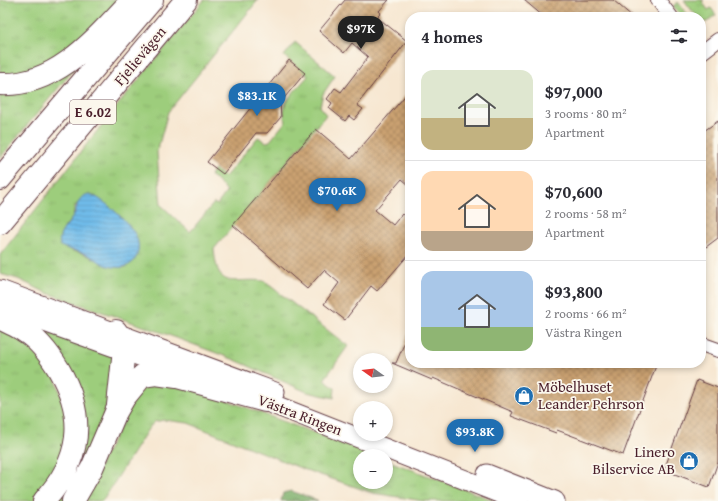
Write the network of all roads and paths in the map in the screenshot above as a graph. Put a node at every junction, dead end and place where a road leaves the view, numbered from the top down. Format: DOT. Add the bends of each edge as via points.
graph roads {
  1 [pos="132,0"];
  2 [pos="152,0"];
  3 [pos="186,0"];
  4 [pos="658,0"];
  5 [pos="667,12"];
  6 [pos="718,40"];
  7 [pos="706,49"];
  8 [pos="0,84"];
  9 [pos="0,179"];
  10 [pos="0,223"];
  11 [pos="0,290"];
  12 [pos="0,306"];
  13 [pos="0,318"];
  14 [pos="120,340"];
  15 [pos="706,346"];
  16 [pos="718,350"];
  17 [pos="265,401"];
  18 [pos="116,412"];
  19 [pos="353,423"];
  20 [pos="393,438"];
  21 [pos="44,501"];
  22 [pos="73,501"];
  23 [pos="519,501"];
  24 [pos="555,501"];
  1 -- 8 [label="main road" via="104,30 66,64 40,77"];
  2 -- 9 [label="main road, Fjelievägen / E 6.02"];
  3 -- 10 [label="main road, Fjelievägen / E 6.02"];
  4 -- 5 [label="street"];
  6 -- 7 [label="street"];
  11 -- 14 [label="main road"];
  12 -- 14 [label="main road"];
  13 -- 21 [label="main road" via="25,332 44,348 67,384 74,401 76,445 66,473"];
  14 -- 17 [label="main road, Västra Ringen"];
  14 -- 18 [label="main road"];
  14 -- 19 [label="main road, Västra Ringen"];
  15 -- 16 [label="street"];
  17 -- 18 [label="main road" via="177,377 156,374 142,376"];
  17 -- 23 [label="main road, Västra Ringen"];
  18 -- 22 [label="main road" via="92,468"];
  20 -- 24 [label="main road"];
}
